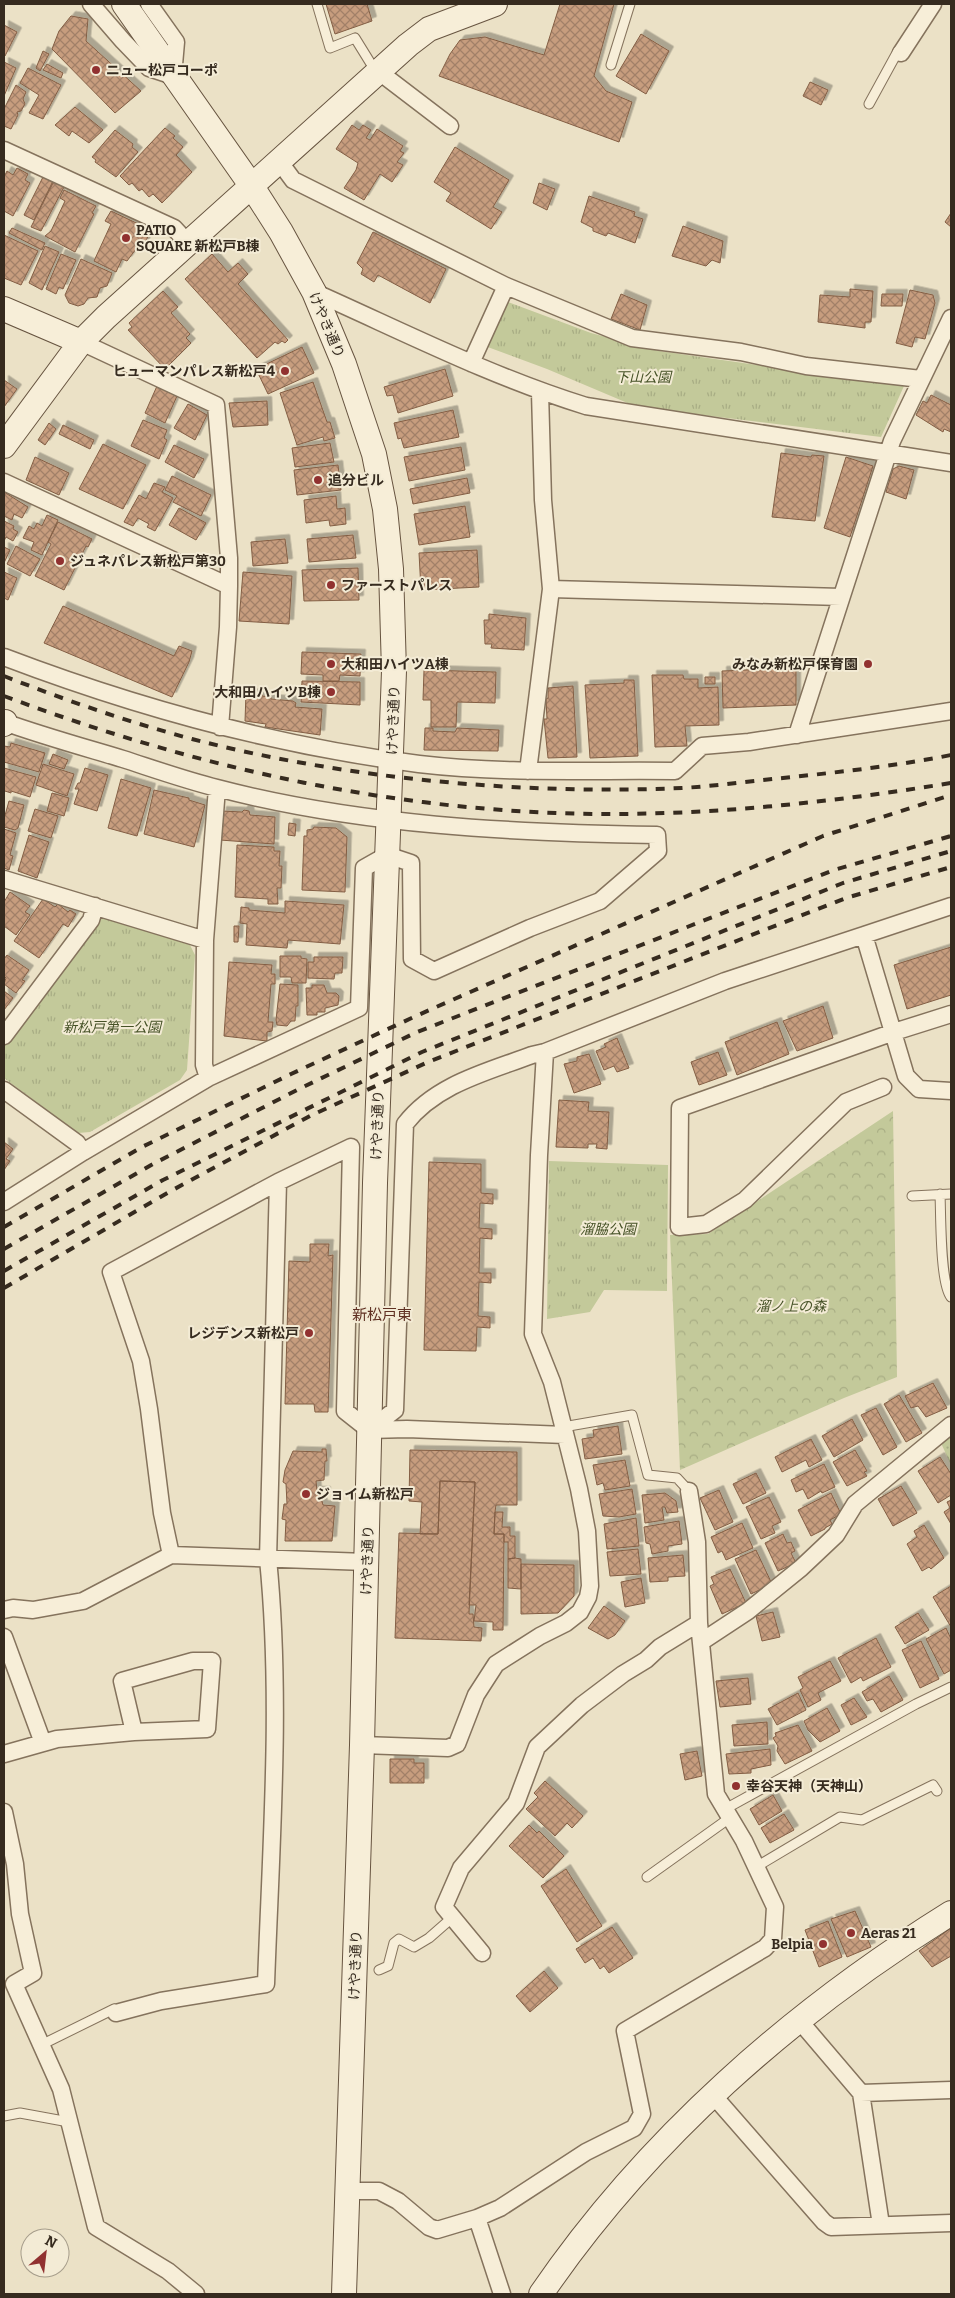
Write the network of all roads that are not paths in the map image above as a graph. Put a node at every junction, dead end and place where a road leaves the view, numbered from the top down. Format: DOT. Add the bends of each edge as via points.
graph roads {
  1 [pos="91,4"];
  2 [pos="316,4"];
  3 [pos="495,4"];
  4 [pos="630,4"];
  5 [pos="933,4"];
  6 [pos="137,9"];
  7 [pos="901,53"];
  8 [pos="611,66"];
  9 [pos="377,72"];
  10 [pos="173,76"];
  11 [pos="869,104"];
  12 [pos="450,126"];
  13 [pos="4,150"];
  14 [pos="279,161"];
  15 [pos="251,185"];
  16 [pos="187,242"];
  17 [pos="506,286"];
  18 [pos="314,292"];
  19 [pos="4,309"];
  20 [pos="951,318"];
  21 [pos="81,342"];
  22 [pos="471,363"];
  23 [pos="921,379"];
  24 [pos="540,392"];
  25 [pos="4,446"];
  26 [pos="888,454"];
  27 [pos="951,463"];
  28 [pos="4,482"];
  29 [pos="229,586"];
  30 [pos="551,589"];
  31 [pos="841,597"];
  32 [pos="4,657"];
  33 [pos="951,711"];
  34 [pos="4,723"];
  35 [pos="220,727"];
  36 [pos="797,735"];
  37 [pos="392,760"];
  38 [pos="528,771"];
  39 [pos="217,788"];
  40 [pos="389,820"];
  41 [pos="387,855"];
  42 [pos="4,879"];
  43 [pos="95,906"];
  44 [pos="951,906"];
  45 [pos="864,935"];
  46 [pos="205,940"];
  47 [pos="951,1014"];
  48 [pos="894,1032"];
  49 [pos="4,1036"];
  50 [pos="545,1052"];
  51 [pos="208,1078"];
  52 [pos="883,1087"];
  53 [pos="4,1090"];
  54 [pos="951,1091"];
  55 [pos="83,1152"];
  56 [pos="278,1182"];
  57 [pos="940,1194"];
  58 [pos="951,1194"];
  59 [pos="912,1196"];
  60 [pos="4,1202"];
  61 [pos="951,1297"];
  62 [pos="951,1424"];
  63 [pos="369,1430"];
  64 [pos="564,1431"];
  65 [pos="689,1491"];
  66 [pos="171,1555"];
  67 [pos="268,1558"];
  68 [pos="366,1562"];
  69 [pos="4,1610"];
  70 [pos="700,1623"];
  71 [pos="4,1637"];
  72 [pos="702,1642"];
  73 [pos="951,1687"];
  74 [pos="134,1732"];
  75 [pos="43,1744"];
  76 [pos="362,1745"];
  77 [pos="4,1754"];
  78 [pos="937,1791"];
  79 [pos="4,1812"];
  80 [pos="729,1813"];
  81 [pos="756,1867"];
  82 [pos="647,1876"];
  83 [pos="951,1913"];
  84 [pos="453,1917"];
  85 [pos="482,1953"];
  86 [pos="379,1970"];
  87 [pos="116,2013"];
  88 [pos="798,2019"];
  89 [pos="41,2045"];
  90 [pos="951,2090"];
  91 [pos="862,2093"];
  92 [pos="713,2095"];
  93 [pos="4,2116"];
  94 [pos="70,2122"];
  95 [pos="348,2191"];
  96 [pos="478,2218"];
  97 [pos="951,2223"];
  98 [pos="881,2226"];
  99 [pos="196,2294"];
  100 [pos="344,2294"];
  101 [pos="502,2294"];
  102 [pos="541,2294"];
  1 -- 10 [label="street" via="149,68"];
  2 -- 9 [label="lane" via="330,48 355,38"];
  3 -- 9 [label="street" via="429,29"];
  4 -- 8 [label="lane"];
  5 -- 7 [label="street"];
  6 -- 10 [label="street, けやき通り"];
  7 -- 11 [label="lane" via="898,51"];
  9 -- 12 [label="street"];
  9 -- 14 [label="street"];
  10 -- 15 [label="street, けやき通り"];
  13 -- 16 [label="street" via="174,228"];
  14 -- 15 [label="street"];
  14 -- 17 [label="street" via="293,180"];
  15 -- 16 [label="street"];
  15 -- 18 [label="street, けやき通り"];
  16 -- 21 [label="street"];
  17 -- 22 [label="street"];
  17 -- 23 [label="street" via="632,338 741,352 806,366"];
  18 -- 22 [label="street"];
  18 -- 37 [label="street, けやき通り" via="344,364 374,454 385,509 394,620"];
  19 -- 21 [label="street"];
  20 -- 23 [label="street"];
  21 -- 25 [label="street"];
  21 -- 29 [label="street" via="216,405"];
  22 -- 24 [label="street"];
  23 -- 26 [label="street"];
  24 -- 26 [label="street" via="624,413"];
  24 -- 30 [label="street" via="543,500"];
  26 -- 27 [label="street"];
  26 -- 31 [label="street"];
  28 -- 29 [label="street"];
  29 -- 35 [label="street"];
  30 -- 31 [label="street"];
  30 -- 38 [label="street"];
  31 -- 36 [label="street"];
  32 -- 35 [label="street" via="66,680"];
  33 -- 36 [label="street"];
  34 -- 39 [label="street"];
  35 -- 37 [label="street"];
  36 -- 38 [label="street" via="702,746 675,770"];
  37 -- 38 [label="street"];
  37 -- 40 [label="street, けやき通り"];
  39 -- 40 [label="street"];
  39 -- 46 [label="street"];
  40 -- 41 [label="street, けやき通り"];
  40 -- 41 [label="street" via="566,834 657,835 658,850 600,901 434,971 412,959 411,863"];
  41 -- 51 [label="street" via="364,868 359,1008"];
  41 -- 63 [label="street, けやき通り"];
  42 -- 43 [label="street"];
  43 -- 46 [label="street"];
  43 -- 49 [label="street" via="91,920"];
  44 -- 45 [label="street"];
  45 -- 48 [label="street"];
  45 -- 50 [label="street" via="725,981"];
  46 -- 51 [label="street" via="204,1065"];
  47 -- 48 [label="street"];
  48 -- 52 [label="street" via="680,1108 679,1228 706,1224 745,1200 846,1102"];
  48 -- 54 [label="street" via="906,1076 919,1089"];
  50 -- 63 [label="street" via="440,1091 415,1111 405,1124 395,1410"];
  50 -- 64 [label="street" via="533,1334 552,1382"];
  51 -- 55 [label="street"];
  53 -- 55 [label="street" via="77,1143"];
  55 -- 60 [label="street"];
  56 -- 63 [label="street" via="350,1147 345,1411"];
  56 -- 66 [label="street" via="111,1272 141,1361"];
  56 -- 67 [label="street"];
  57 -- 58 [label="lane"];
  57 -- 59 [label="lane"];
  57 -- 61 [label="lane" via="944,1277"];
  62 -- 72 [label="street" via="855,1504 836,1535 782,1585"];
  63 -- 64 [label="street"];
  63 -- 68 [label="street, けやき通り"];
  64 -- 65 [label="lane" via="632,1415 648,1475 676,1478"];
  64 -- 76 [label="street" via="587,1530 590,1586 580,1612 566,1624 496,1664 476,1696 457,1744 448,1748"];
  65 -- 70 [label="street" via="697,1542"];
  66 -- 67 [label="street"];
  66 -- 69 [label="street" via="83,1601 32,1610"];
  67 -- 68 [label="street"];
  67 -- 87 [label="street" via="274,1612 274,1725 266,1984"];
  68 -- 76 [label="street, けやき通り"];
  70 -- 72 [label="street"];
  70 -- 84 [label="street" via="616,1679 537,1747 516,1803 462,1868 444,1907"];
  71 -- 75 [label="street"];
  72 -- 80 [label="street" via="716,1794"];
  73 -- 80 [label="lane" via="891,1717"];
  74 -- 74 [label="street" via="207,1729 212,1661 193,1661 122,1681"];
  74 -- 75 [label="street" via="57,1739"];
  75 -- 77 [label="street"];
  76 -- 95 [label="street, けやき通り"];
  78 -- 81 [label="lane" via="933,1785 862,1820 840,1817"];
  79 -- 89 [label="street" via="33,1972 14,1984"];
  80 -- 81 [label="street"];
  80 -- 82 [label="lane"];
  81 -- 96 [label="street" via="775,1907 773,1939 765,1948 625,2031 642,2114 634,2128 586,2152 500,2208"];
  83 -- 88 [label="street"];
  84 -- 85 [label="street"];
  84 -- 86 [label="lane" via="414,1948 399,1939 394,1944 388,1966"];
  87 -- 89 [label="lane" via="114,2009"];
  88 -- 91 [label="street"];
  88 -- 92 [label="street"];
  89 -- 94 [label="street" via="61,2089"];
  90 -- 91 [label="street"];
  91 -- 98 [label="street"];
  92 -- 98 [label="street" via="824,2222 831,2227"];
  92 -- 102 [label="street" via="624,2187"];
  93 -- 94 [label="lane" via="20,2113"];
  94 -- 99 [label="street" via="96,2227 168,2271"];
  95 -- 96 [label="street" via="379,2191 437,2230"];
  95 -- 100 [label="street, けやき通り"];
  96 -- 101 [label="street"];
  97 -- 98 [label="street"];
}
